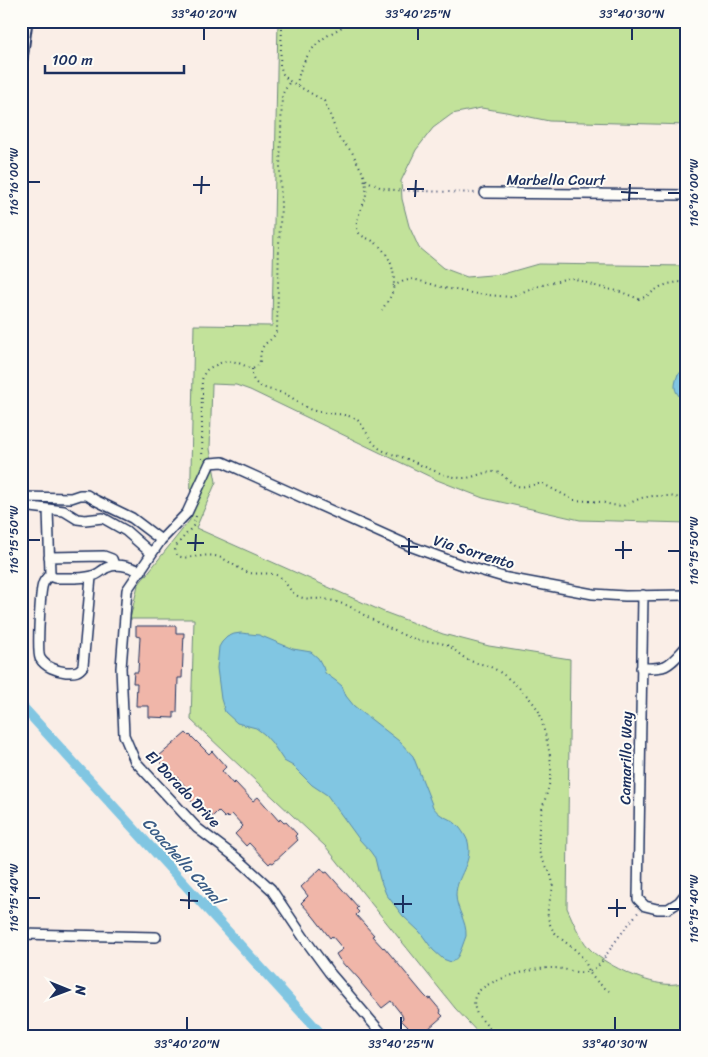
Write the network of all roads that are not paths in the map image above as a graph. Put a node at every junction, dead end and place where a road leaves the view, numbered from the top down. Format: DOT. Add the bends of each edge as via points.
graph roads {
  1 [pos="26,21"];
  2 [pos="21,59"];
  3 [pos="485,193"];
  4 [pos="687,195"];
  5 [pos="206,464"];
  6 [pos="21,497"];
  7 [pos="96,500"];
  8 [pos="21,507"];
  9 [pos="48,509"];
  10 [pos="92,518"];
  11 [pos="162,540"];
  12 [pos="151,553"];
  13 [pos="49,557"];
  14 [pos="114,565"];
  15 [pos="141,571"];
  16 [pos="50,574"];
  17 [pos="91,577"];
  18 [pos="643,595"];
  19 [pos="687,596"];
  20 [pos="687,646"];
  21 [pos="641,668"];
  22 [pos="687,892"];
  23 [pos="21,934"];
  24 [pos="156,937"];
  25 [pos="384,1036"];
  1 -- 2 [label="main road"];
  3 -- 4 [label="street, Marbella Court"];
  5 -- 11 [label="street, El Dorado Drive" via="187,513"];
  5 -- 18 [label="street, Via Sorrento" via="223,462 410,546 459,564 507,578 593,594"];
  6 -- 7 [label="street" via="71,498 87,495"];
  7 -- 10 [label="street"];
  7 -- 11 [label="street" via="132,518"];
  8 -- 9 [label="street"];
  9 -- 10 [label="street" via="64,511 77,519"];
  9 -- 13 [label="street"];
  10 -- 12 [label="street" via="103,518 126,531"];
  11 -- 12 [label="street, El Dorado Drive"];
  12 -- 15 [label="street, El Dorado Drive"];
  13 -- 14 [label="street" via="104,556 112,559"];
  13 -- 16 [label="street"];
  14 -- 15 [label="street"];
  14 -- 17 [label="street"];
  15 -- 25 [label="street, El Dorado Drive" via="127,590 121,668 124,735 134,761 197,828 271,889 329,972"];
  16 -- 17 [label="street" via="55,578"];
  16 -- 17 [label="street" via="43,584 38,652 42,661 59,672 75,672 83,666"];
  18 -- 19 [label="street, Via Sorrento"];
  18 -- 21 [label="street, Camarillo Way"];
  20 -- 21 [label="street" via="668,666"];
  21 -- 22 [label="street, Camarillo Way" via="638,899 645,906 668,910"];
  23 -- 24 [label="street"];
}
